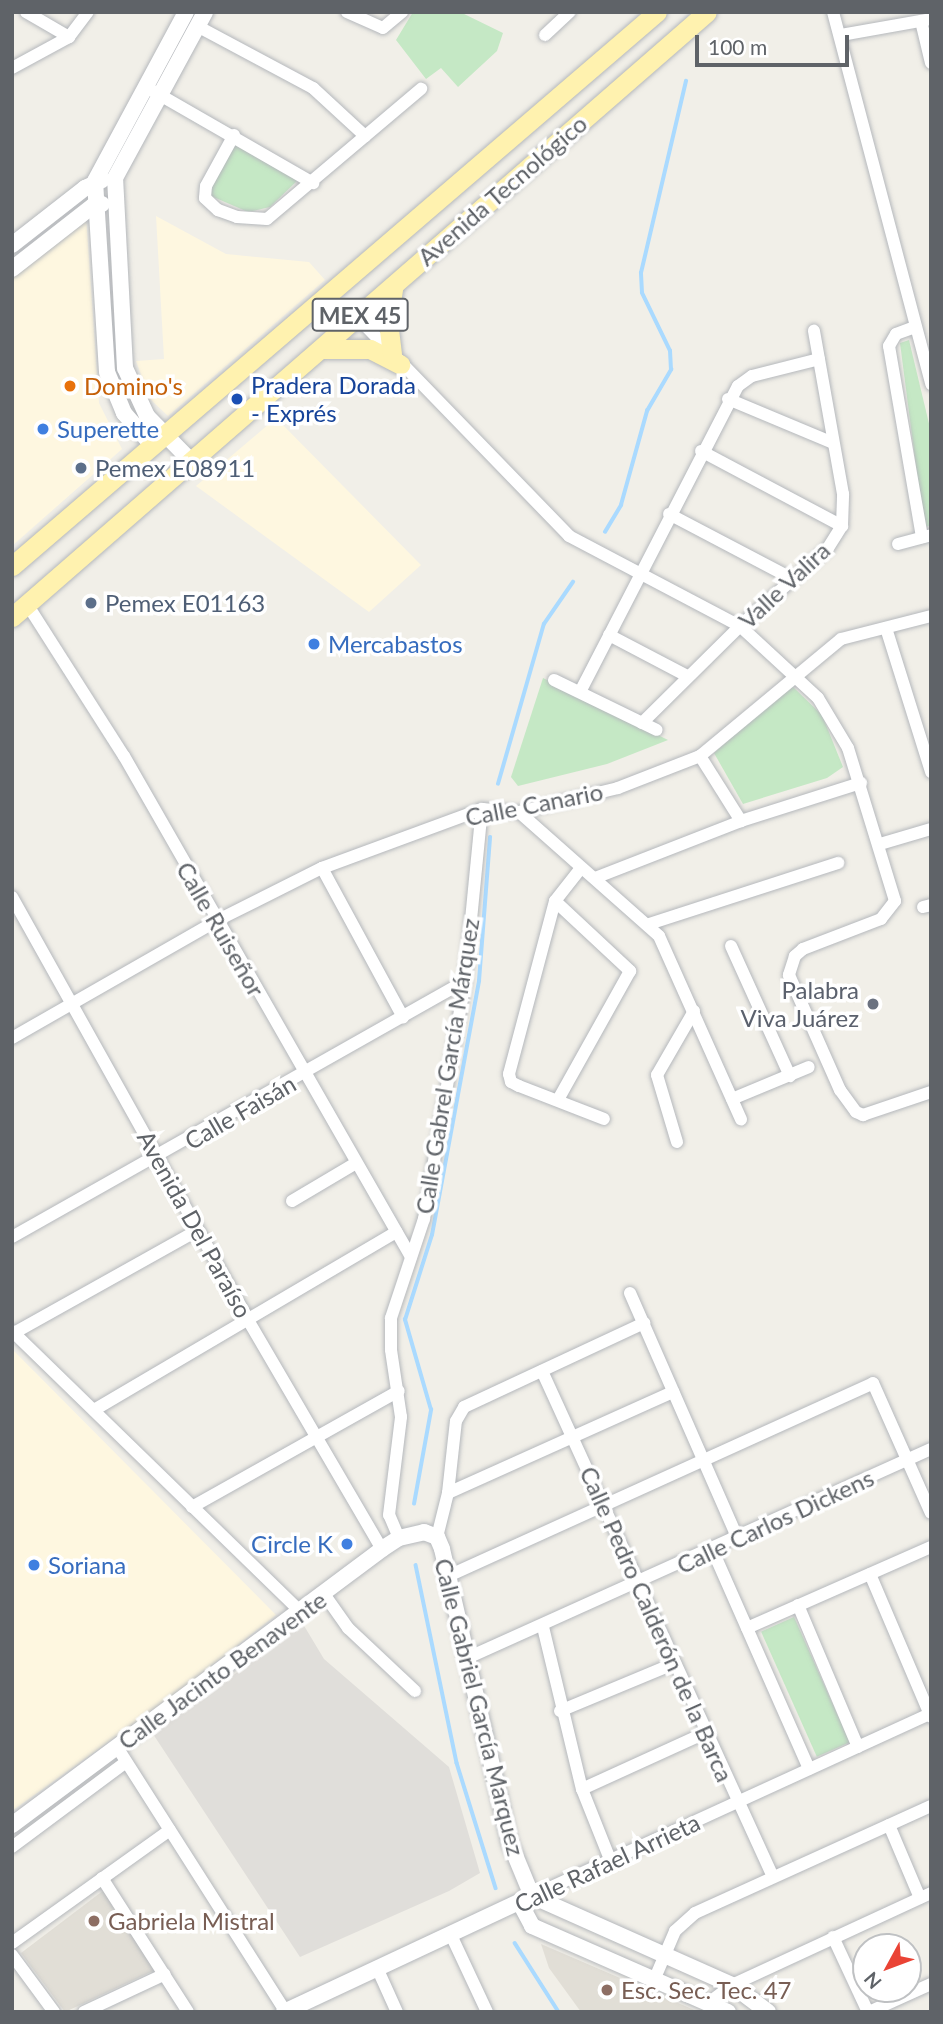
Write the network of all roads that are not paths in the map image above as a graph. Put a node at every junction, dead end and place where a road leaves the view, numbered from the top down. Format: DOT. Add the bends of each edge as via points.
graph roads {
  1 [pos="26,12"];
  2 [pos="88,12"];
  3 [pos="186,12"];
  4 [pos="348,12"];
  5 [pos="402,12"];
  6 [pos="569,12"];
  7 [pos="657,12"];
  8 [pos="707,12"];
  9 [pos="833,12"];
  10 [pos="201,19"];
  11 [pos="926,20"];
  12 [pos="841,34"];
  13 [pos="545,35"];
  14 [pos="69,37"];
  15 [pos="931,63"];
  16 [pos="12,68"];
  17 [pos="421,89"];
  18 [pos="153,91"];
  19 [pos="234,135"];
  20 [pos="365,136"];
  21 [pos="486,161"];
  22 [pos="115,178"];
  23 [pos="95,181"];
  24 [pos="313,183"];
  25 [pos="458,184"];
  26 [pos="500,192"];
  27 [pos="114,203"];
  28 [pos="94,205"];
  29 [pos="478,211"];
  30 [pos="12,245"];
  31 [pos="12,269"];
  32 [pos="394,285"];
  33 [pos="357,317"];
  34 [pos="915,327"];
  35 [pos="814,331"];
  36 [pos="321,349"];
  37 [pos="927,357"];
  38 [pos="396,359"];
  39 [pos="819,359"];
  40 [pos="931,384"];
  41 [pos="729,399"];
  42 [pos="158,441"];
  43 [pos="834,443"];
  44 [pos="701,451"];
  45 [pos="191,461"];
  46 [pos="669,514"];
  47 [pos="842,527"];
  48 [pos="927,536"];
  49 [pos="898,544"];
  50 [pos="12,566"];
  51 [pos="639,574"];
  52 [pos="793,579"];
  53 [pos="27,604"];
  54 [pos="931,616"];
  55 [pos="12,617"];
  56 [pos="740,626"];
  57 [pos="886,628"];
  58 [pos="609,635"];
  59 [pos="796,673"];
  60 [pos="687,676"];
  61 [pos="554,680"];
  62 [pos="580,692"];
  63 [pos="642,723"];
  64 [pos="657,730"];
  65 [pos="699,756"];
  66 [pos="931,772"];
  67 [pos="860,783"];
  68 [pos="482,809"];
  69 [pos="519,812"];
  70 [pos="741,821"];
  71 [pos="931,829"];
  72 [pos="880,844"];
  73 [pos="838,863"];
  74 [pos="322,868"];
  75 [pos="581,869"];
  76 [pos="595,878"];
  77 [pos="12,897"];
  78 [pos="555,901"];
  79 [pos="216,921"];
  80 [pos="649,924"];
  81 [pos="731,946"];
  82 [pos="465,981"];
  83 [pos="72,1005"];
  84 [pos="694,1011"];
  85 [pos="403,1017"];
  86 [pos="12,1038"];
  87 [pos="809,1067"];
  88 [pos="305,1075"];
  89 [pos="790,1076"];
  90 [pos="931,1092"];
  91 [pos="732,1099"];
  92 [pos="558,1100"];
  93 [pos="604,1119"];
  94 [pos="741,1119"];
  95 [pos="677,1142"];
  96 [pos="159,1158"];
  97 [pos="356,1163"];
  98 [pos="292,1201"];
  99 [pos="198,1230"];
  100 [pos="396,1232"];
  101 [pos="12,1237"];
  102 [pos="411,1257"];
  103 [pos="629,1293"];
  104 [pos="248,1320"];
  105 [pos="644,1323"];
  106 [pos="13,1332"];
  107 [pos="542,1371"];
  108 [pos="399,1391"];
  109 [pos="673,1392"];
  110 [pos="94,1410"];
  111 [pos="317,1436"];
  112 [pos="573,1436"];
  113 [pos="931,1449"];
  114 [pos="702,1460"];
  115 [pos="905,1460"];
  116 [pos="448,1493"];
  117 [pos="603,1506"];
  118 [pos="192,1507"];
  119 [pos="931,1513"];
  120 [pos="437,1537"];
  121 [pos="399,1538"];
  122 [pos="738,1539"];
  123 [pos="931,1547"];
  124 [pos="383,1549"];
  125 [pos="713,1551"];
  126 [pos="870,1574"];
  127 [pos="446,1577"];
  128 [pos="636,1584"];
  129 [pos="324,1594"];
  130 [pos="798,1605"];
  131 [pos="301,1612"];
  132 [pos="543,1627"];
  133 [pos="747,1628"];
  134 [pos="465,1660"];
  135 [pos="673,1664"];
  136 [pos="415,1691"];
  137 [pos="560,1710"];
  138 [pos="930,1715"];
  139 [pos="705,1733"];
  140 [pos="117,1747"];
  141 [pos="858,1747"];
  142 [pos="126,1762"];
  143 [pos="808,1769"];
  144 [pos="582,1789"];
  145 [pos="738,1803"];
  146 [pos="931,1805"];
  147 [pos="12,1825"];
  148 [pos="889,1825"];
  149 [pos="170,1830"];
  150 [pos="12,1847"];
  151 [pos="611,1863"];
  152 [pos="773,1877"];
  153 [pos="102,1878"];
  154 [pos="926,1895"];
  155 [pos="526,1900"];
  156 [pos="451,1935"];
  157 [pos="833,1937"];
  158 [pos="12,1943"];
  159 [pos="12,1955"];
  160 [pos="661,1957"];
  161 [pos="377,1970"];
  162 [pos="165,1974"];
  163 [pos="654,1978"];
  164 [pos="931,1984"];
  165 [pos="732,1985"];
  166 [pos="711,2001"];
  167 [pos="54,2012"];
  168 [pos="84,2012"];
  169 [pos="188,2012"];
  170 [pos="285,2012"];
  171 [pos="397,2012"];
  172 [pos="487,2012"];
  173 [pos="728,2012"];
  174 [pos="768,2012"];
  175 [pos="868,2012"];
  1 -- 14 [label="street"];
  2 -- 14 [label="street"];
  3 -- 18 [label="street"];
  4 -- 5 [label="street" via="379,28 390,26"];
  6 -- 13 [label="street"];
  7 -- 21 [label="main road, Avenida Tecnológico / MEX 45"];
  8 -- 26 [label="main road, Avenida Tecnológico / MEX 45"];
  9 -- 12 [label="street"];
  10 -- 18 [label="street"];
  10 -- 20 [label="street" via="313,88"];
  11 -- 12 [label="street"];
  11 -- 15 [label="street"];
  12 -- 34 [label="street"];
  14 -- 16 [label="street"];
  17 -- 20 [label="street"];
  18 -- 19 [label="street"];
  18 -- 22 [label="street"];
  18 -- 23 [label="street"];
  19 -- 24 [label="street"];
  19 -- 24 [label="street" via="204,194 218,209 254,220 267,219"];
  20 -- 24 [label="street"];
  21 -- 25 [label="main road, Avenida Tecnológico / MEX 45"];
  21 -- 26 [label="main road" via="488,177"];
  22 -- 23 [label="street"];
  22 -- 27 [label="street"];
  23 -- 28 [label="street"];
  23 -- 30 [label="street"];
  25 -- 29 [label="main road" via="474,192"];
  25 -- 42 [label="main road, Avenida Tecnológico / MEX 45"];
  26 -- 29 [label="main road, Avenida Tecnológico / MEX 45"];
  27 -- 28 [label="street"];
  27 -- 42 [label="street" via="125,368"];
  28 -- 31 [label="street"];
  28 -- 42 [label="street" via="107,372 124,413"];
  29 -- 32 [label="main road, Avenida Tecnológico / MEX 45"];
  32 -- 33 [label="main road, Avenida Tecnológico / MEX 45"];
  32 -- 38 [label="main road" via="388,321"];
  33 -- 36 [label="main road, Avenida Tecnológico / MEX 45"];
  33 -- 38 [label="street"];
  34 -- 37 [label="street"];
  34 -- 48 [label="street" via="896,334 889,346"];
  35 -- 39 [label="street, Valle Valira"];
  36 -- 38 [label="main road" via="370,349"];
  36 -- 45 [label="main road, Avenida Tecnológico / MEX 45"];
  37 -- 40 [label="street"];
  38 -- 51 [label="street" via="569,536"];
  39 -- 41 [label="street" via="752,376"];
  39 -- 43 [label="street, Valle Valira"];
  41 -- 43 [label="street"];
  41 -- 44 [label="street"];
  42 -- 45 [label="street"];
  42 -- 50 [label="main road, Avenida Tecnológico / MEX 45"];
  43 -- 47 [label="street, Valle Valira" via="843,494"];
  44 -- 46 [label="street"];
  44 -- 47 [label="street"];
  45 -- 53 [label="main road, Avenida Tecnológico / MEX 45"];
  46 -- 51 [label="street"];
  46 -- 52 [label="street"];
  47 -- 52 [label="street, Valle Valira" via="828,548"];
  48 -- 49 [label="street"];
  51 -- 56 [label="street"];
  51 -- 58 [label="street"];
  52 -- 56 [label="street, Valle Valira"];
  53 -- 55 [label="main road, Avenida Tecnológico / MEX 45"];
  53 -- 79 [label="street, Calle Ruiseñor" via="124,756"];
  54 -- 57 [label="street, Calle Canario"];
  56 -- 59 [label="street"];
  56 -- 60 [label="street, Valle Valira"];
  57 -- 59 [label="street, Calle Canario" via="841,639"];
  57 -- 66 [label="street"];
  58 -- 60 [label="street"];
  58 -- 62 [label="street"];
  59 -- 65 [label="street, Calle Canario"];
  59 -- 67 [label="street" via="837,725"];
  60 -- 63 [label="street, Valle Valira"];
  61 -- 62 [label="street"];
  62 -- 63 [label="street"];
  63 -- 64 [label="street"];
  65 -- 69 [label="street, Calle Canario" via="618,789"];
  65 -- 70 [label="street"];
  67 -- 70 [label="street"];
  67 -- 72 [label="street"];
  68 -- 69 [label="street, Calle Canario"];
  68 -- 74 [label="street, Calle Canario"];
  68 -- 82 [label="street, Calle Gabrel García Márquez"];
  69 -- 75 [label="street"];
  70 -- 76 [label="street"];
  71 -- 72 [label="street"];
  72 -- 90 [label="street" via="895,901 887,915 803,949 790,965 798,998 840,1090 863,1115"];
  73 -- 80 [label="street"];
  74 -- 79 [label="street, Calle Canario"];
  74 -- 85 [label="street"];
  75 -- 76 [label="street"];
  75 -- 78 [label="street"];
  76 -- 80 [label="street"];
  77 -- 83 [label="street, Avenida Del Paraíso"];
  78 -- 92 [label="street" via="509,1074 511,1082"];
  78 -- 92 [label="street" via="630,971"];
  79 -- 83 [label="street, Calle Canario"];
  79 -- 88 [label="street, Calle Ruiseñor"];
  80 -- 84 [label="street" via="667,948"];
  81 -- 89 [label="street"];
  82 -- 85 [label="street, Calle Faisán"];
  82 -- 102 [label="street, Calle Gabrel García Márquez" via="424,1219"];
  83 -- 86 [label="street, Calle Canario"];
  83 -- 96 [label="street, Avenida Del Paraíso"];
  84 -- 91 [label="street"];
  84 -- 95 [label="street" via="657,1075"];
  85 -- 88 [label="street, Calle Faisán"];
  87 -- 89 [label="street"];
  88 -- 96 [label="street, Calle Faisán"];
  88 -- 97 [label="street, Calle Ruiseñor"];
  89 -- 91 [label="street"];
  91 -- 94 [label="street"];
  92 -- 93 [label="street"];
  96 -- 99 [label="street, Avenida Del Paraíso"];
  96 -- 101 [label="street, Calle Faisán"];
  97 -- 98 [label="street"];
  97 -- 100 [label="street, Calle Ruiseñor"];
  99 -- 104 [label="street, Avenida Del Paraíso"];
  99 -- 106 [label="street"];
  100 -- 102 [label="street, Calle Ruiseñor"];
  100 -- 104 [label="street"];
  102 -- 108 [label="street, Calle Gabrel García Márquez" via="391,1318"];
  103 -- 105 [label="street"];
  104 -- 110 [label="street"];
  104 -- 111 [label="street, Avenida Del Paraíso"];
  105 -- 107 [label="street"];
  105 -- 109 [label="street"];
  106 -- 110 [label="street"];
  107 -- 112 [label="street, Calle Pedro Calderón de la Barca"];
  107 -- 116 [label="street, Calle Gabriel García Marquez" via="464,1407 456,1421"];
  108 -- 111 [label="street"];
  108 -- 121 [label="street, Calle Gabrel García Márquez" via="401,1417 389,1515"];
  109 -- 112 [label="street"];
  109 -- 114 [label="street"];
  110 -- 118 [label="street"];
  111 -- 118 [label="street"];
  111 -- 124 [label="street, Avenida Del Paraíso"];
  112 -- 116 [label="street"];
  112 -- 117 [label="street, Calle Pedro Calderón de la Barca"];
  113 -- 115 [label="street, Calle Carlos Dickens"];
  114 -- 115 [label="street" via="873,1383"];
  114 -- 117 [label="street"];
  114 -- 122 [label="street"];
  115 -- 119 [label="street"];
  115 -- 122 [label="street, Calle Carlos Dickens"];
  116 -- 120 [label="street, Calle Gabriel García Marquez"];
  117 -- 127 [label="street"];
  117 -- 128 [label="street, Calle Pedro Calderón de la Barca"];
  118 -- 131 [label="street"];
  120 -- 121 [label="street, Calle Jacinto Benavente" via="424,1532"];
  120 -- 127 [label="street, Calle Gabriel García Marquez"];
  121 -- 124 [label="street, Calle Jacinto Benavente"];
  122 -- 125 [label="street, Calle Carlos Dickens"];
  123 -- 126 [label="street"];
  124 -- 129 [label="street, Calle Jacinto Benavente"];
  125 -- 128 [label="street, Calle Carlos Dickens"];
  125 -- 133 [label="street"];
  126 -- 130 [label="street"];
  126 -- 138 [label="street"];
  127 -- 134 [label="street, Calle Gabriel García Marquez"];
  128 -- 132 [label="street, Calle Carlos Dickens"];
  128 -- 135 [label="street, Calle Pedro Calderón de la Barca"];
  129 -- 131 [label="street, Calle Jacinto Benavente"];
  129 -- 136 [label="street" via="348,1628"];
  130 -- 133 [label="street"];
  130 -- 141 [label="street"];
  131 -- 140 [label="street, Calle Jacinto Benavente"];
  132 -- 134 [label="street, Calle Carlos Dickens"];
  132 -- 137 [label="street"];
  133 -- 143 [label="street"];
  134 -- 155 [label="street, Calle Gabriel García Marquez"];
  135 -- 137 [label="street"];
  135 -- 139 [label="street, Calle Pedro Calderón de la Barca"];
  137 -- 144 [label="street"];
  138 -- 141 [label="street, Calle Rafael Arrieta"];
  139 -- 144 [label="street"];
  139 -- 145 [label="street, Calle Pedro Calderón de la Barca"];
  140 -- 142 [label="street"];
  140 -- 147 [label="street, Calle Jacinto Benavente"];
  141 -- 143 [label="street, Calle Rafael Arrieta"];
  142 -- 149 [label="street"];
  142 -- 150 [label="street"];
  143 -- 145 [label="street, Calle Rafael Arrieta"];
  144 -- 151 [label="street"];
  145 -- 151 [label="street, Calle Rafael Arrieta"];
  145 -- 152 [label="street, Calle Pedro Calderón de la Barca"];
  146 -- 148 [label="street"];
  148 -- 152 [label="street"];
  148 -- 154 [label="street"];
  149 -- 153 [label="street"];
  149 -- 170 [label="street"];
  151 -- 155 [label="street, Calle Rafael Arrieta"];
  152 -- 160 [label="street" via="685,1920"];
  153 -- 158 [label="street"];
  153 -- 162 [label="street"];
  154 -- 157 [label="street"];
  155 -- 156 [label="street, Calle Rafael Arrieta"];
  155 -- 160 [label="street"];
  155 -- 163 [label="street, Calle Gabriel García Marquez" via="532,1926"];
  156 -- 161 [label="street, Calle Rafael Arrieta"];
  156 -- 172 [label="street"];
  157 -- 165 [label="street"];
  157 -- 175 [label="street"];
  159 -- 167 [label="street"];
  160 -- 163 [label="street"];
  160 -- 165 [label="street"];
  161 -- 170 [label="street, Calle Rafael Arrieta"];
  161 -- 171 [label="street"];
  162 -- 168 [label="street"];
  162 -- 169 [label="street"];
  163 -- 166 [label="street, Calle Gabriel García Marquez"];
  164 -- 175 [label="street"];
  165 -- 166 [label="street"];
  165 -- 174 [label="street"];
  166 -- 173 [label="street, Calle Gabriel García Marquez"];
}
